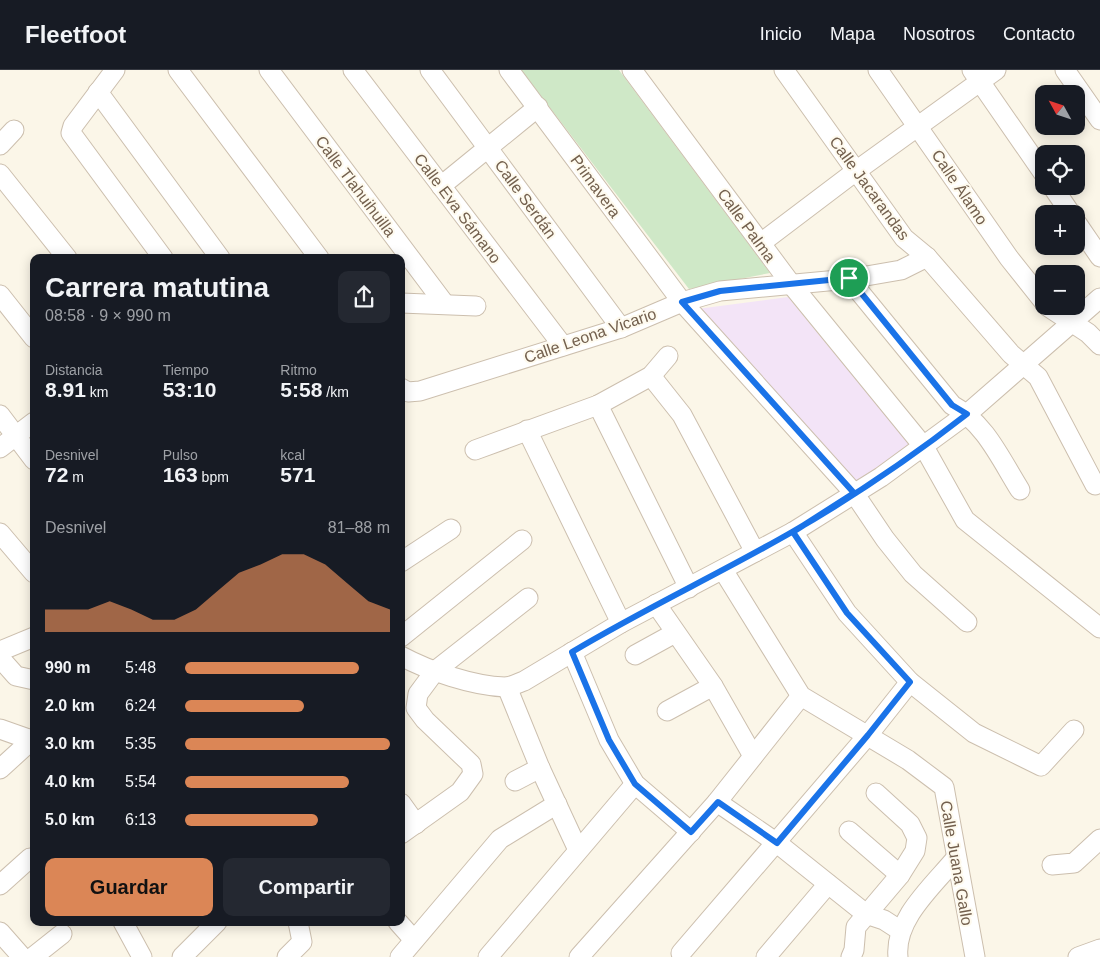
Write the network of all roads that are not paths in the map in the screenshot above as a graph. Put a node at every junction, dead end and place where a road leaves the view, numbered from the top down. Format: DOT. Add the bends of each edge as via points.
graph roads {
  1 [pos="115,70"];
  2 [pos="178,70"];
  3 [pos="269,70"];
  4 [pos="353,70"];
  5 [pos="430,70"];
  6 [pos="509,70"];
  7 [pos="632,70"];
  8 [pos="784,70"];
  9 [pos="878,70"];
  10 [pos="996,70"];
  11 [pos="1065,70"];
  12 [pos="976,76"];
  13 [pos="98,92"];
  14 [pos="538,107"];
  15 [pos="1100,120"];
  16 [pos="918,126"];
  17 [pos="14,130"];
  18 [pos="0,145"];
  19 [pos="489,149"];
  20 [pos="1035,161"];
  21 [pos="856,171"];
  22 [pos="0,174"];
  23 [pos="441,186"];
  24 [pos="1085,235"];
  25 [pos="761,243"];
  26 [pos="64,254"];
  27 [pos="160,254"];
  28 [pos="217,254"];
  29 [pos="317,254"];
  30 [pos="926,257"];
  31 [pos="1100,257"];
  32 [pos="849,278"];
  33 [pos="790,284"];
  34 [pos="1035,291"];
  35 [pos="0,295"];
  36 [pos="1100,298"];
  37 [pos="682,302"];
  38 [pos="405,303"];
  39 [pos="444,303"];
  40 [pos="476,306"];
  41 [pos="1060,315"];
  42 [pos="1072,324"];
  43 [pos="621,328"];
  44 [pos="30,333"];
  45 [pos="1100,345"];
  46 [pos="563,346"];
  47 [pos="668,356"];
  48 [pos="1025,365"];
  49 [pos="651,376"];
  50 [pos="405,390"];
  51 [pos="598,405"];
  52 [pos="0,414"];
  53 [pos="967,414"];
  54 [pos="30,425"];
  55 [pos="527,430"];
  56 [pos="16,436"];
  57 [pos="924,447"];
  58 [pos="0,448"];
  59 [pos="475,450"];
  60 [pos="30,455"];
  61 [pos="1095,485"];
  62 [pos="1020,490"];
  63 [pos="854,493"];
  64 [pos="451,529"];
  65 [pos="793,532"];
  66 [pos="0,533"];
  67 [pos="522,540"];
  68 [pos="755,552"];
  69 [pos="405,559"];
  70 [pos="30,568"];
  71 [pos="722,570"];
  72 [pos="688,588"];
  73 [pos="528,598"];
  74 [pos="656,604"];
  75 [pos="622,622"];
  76 [pos="967,622"];
  77 [pos="1100,628"];
  78 [pos="675,633"];
  79 [pos="405,634"];
  80 [pos="30,639"];
  81 [pos="0,651"];
  82 [pos="572,652"];
  83 [pos="635,655"];
  84 [pos="0,658"];
  85 [pos="405,658"];
  86 [pos="435,671"];
  87 [pos="30,679"];
  88 [pos="910,682"];
  89 [pos="713,686"];
  90 [pos="508,687"];
  91 [pos="801,696"];
  92 [pos="667,711"];
  93 [pos="0,729"];
  94 [pos="1074,730"];
  95 [pos="868,735"];
  96 [pos="30,739"];
  97 [pos="30,743"];
  98 [pos="753,756"];
  99 [pos="540,768"];
  100 [pos="0,769"];
  101 [pos="515,781"];
  102 [pos="635,784"];
  103 [pos="876,793"];
  104 [pos="718,802"];
  105 [pos="557,804"];
  106 [pos="405,816"];
  107 [pos="409,829"];
  108 [pos="849,830"];
  109 [pos="691,832"];
  110 [pos="1100,839"];
  111 [pos="777,843"];
  112 [pos="578,850"];
  113 [pos="30,858"];
  114 [pos="956,858"];
  115 [pos="1052,865"];
  116 [pos="900,875"];
  117 [pos="828,884"];
  118 [pos="0,885"];
  119 [pos="866,914"];
  120 [pos="125,926"];
  121 [pos="212,926"];
  122 [pos="299,926"];
  123 [pos="402,926"];
  124 [pos="901,931"];
  125 [pos="0,932"];
  126 [pos="62,934"];
  127 [pos="414,940"];
  128 [pos="1100,949"];
  129 [pos="681,953"];
  130 [pos="22,957"];
  131 [pos="33,957"];
  132 [pos="142,957"];
  133 [pos="182,957"];
  134 [pos="288,957"];
  135 [pos="400,957"];
  136 [pos="488,957"];
  137 [pos="579,957"];
  138 [pos="766,957"];
  139 [pos="850,957"];
  140 [pos="898,957"];
  141 [pos="975,957"];
  142 [pos="1078,957"];
  1 -- 13 [label="street"];
  2 -- 29 [label="street"];
  3 -- 39 [label="street, Calle Tlahuihuilla"];
  4 -- 23 [label="street, Calle Eva Sámano"];
  5 -- 19 [label="street, Calle Serdán"];
  6 -- 14 [label="street, Primavera"];
  7 -- 25 [label="street, Calle Palma"];
  8 -- 21 [label="street, Calle Jacarandas"];
  9 -- 16 [label="street, Calle Álamo"];
  10 -- 12 [label="street"];
  11 -- 15 [label="street"];
  12 -- 16 [label="street"];
  12 -- 20 [label="street"];
  13 -- 27 [label="street" via="71,133"];
  13 -- 28 [label="street"];
  14 -- 19 [label="street"];
  14 -- 37 [label="street, Primavera"];
  16 -- 21 [label="street"];
  16 -- 34 [label="street, Calle Álamo"];
  17 -- 18 [label="street"];
  19 -- 23 [label="street"];
  19 -- 43 [label="street, Calle Serdán"];
  21 -- 25 [label="street"];
  21 -- 30 [label="street, Calle Jacarandas" via="904,238"];
  22 -- 26 [label="street"];
  23 -- 46 [label="street, Calle Eva Sámano"];
  24 -- 31 [label="street"];
  25 -- 33 [label="street, Calle Palma"];
  30 -- 32 [label="street, Calle Leona Vicario" via="901,270"];
  30 -- 48 [label="street, Calle Jacarandas" via="1011,354"];
  32 -- 33 [label="street, Calle Leona Vicario"];
  32 -- 53 [label="street" via="952,405"];
  33 -- 37 [label="street, Calle Leona Vicario" via="720,291"];
  33 -- 57 [label="street, Calle Palma"];
  35 -- 44 [label="street"];
  36 -- 42 [label="street"];
  37 -- 43 [label="street, Calle Leona Vicario"];
  37 -- 63 [label="street, Primavera"];
  38 -- 39 [label="street"];
  39 -- 40 [label="street"];
  41 -- 42 [label="street"];
  42 -- 45 [label="street"];
  42 -- 48 [label="street"];
  43 -- 46 [label="street, Calle Leona Vicario"];
  46 -- 50 [label="street, Calle Leona Vicario" via="420,391"];
  47 -- 49 [label="street"];
  48 -- 53 [label="street"];
  48 -- 61 [label="street, Calle Jacarandas" via="1038,377"];
  49 -- 51 [label="street"];
  49 -- 68 [label="street" via="682,415"];
  51 -- 55 [label="street"];
  51 -- 72 [label="street"];
  52 -- 56 [label="street"];
  53 -- 57 [label="street"];
  53 -- 62 [label="street" via="985,432"];
  54 -- 56 [label="street"];
  55 -- 59 [label="street"];
  55 -- 75 [label="street"];
  56 -- 58 [label="street"];
  56 -- 60 [label="street"];
  57 -- 63 [label="street"];
  57 -- 77 [label="street, Calle Palma" via="965,520"];
  63 -- 65 [label="street"];
  63 -- 76 [label="street, Primavera" via="913,574"];
  64 -- 69 [label="street"];
  65 -- 68 [label="street"];
  65 -- 88 [label="street" via="847,613"];
  66 -- 70 [label="street"];
  67 -- 79 [label="street"];
  68 -- 71 [label="street"];
  71 -- 72 [label="street"];
  71 -- 91 [label="street, Calle Juana Gallo"];
  72 -- 74 [label="street"];
  73 -- 86 [label="street"];
  74 -- 75 [label="street"];
  74 -- 78 [label="street"];
  75 -- 82 [label="street"];
  78 -- 83 [label="street"];
  78 -- 89 [label="street"];
  80 -- 81 [label="street"];
  82 -- 90 [label="street"];
  82 -- 102 [label="street" via="609,740"];
  84 -- 87 [label="street" via="16,676"];
  85 -- 86 [label="street"];
  86 -- 90 [label="street"];
  86 -- 107 [label="street" via="418,694 416,708 471,764 473,774 460,792"];
  88 -- 94 [label="street" via="974,733 1041,766"];
  88 -- 95 [label="street"];
  89 -- 92 [label="street"];
  89 -- 98 [label="street"];
  90 -- 99 [label="street"];
  91 -- 95 [label="street, Calle Juana Gallo"];
  91 -- 98 [label="street"];
  93 -- 96 [label="street"];
  95 -- 111 [label="street"];
  95 -- 114 [label="street, Calle Juana Gallo" via="944,786"];
  97 -- 100 [label="street"];
  98 -- 104 [label="street"];
  99 -- 101 [label="street"];
  99 -- 105 [label="street"];
  102 -- 109 [label="street"];
  102 -- 112 [label="street"];
  103 -- 116 [label="street" via="910,824 917,838 915,851"];
  104 -- 109 [label="street"];
  104 -- 111 [label="street"];
  105 -- 112 [label="street"];
  105 -- 127 [label="street" via="500,839"];
  106 -- 107 [label="street"];
  108 -- 116 [label="street"];
  109 -- 137 [label="street"];
  110 -- 115 [label="street" via="1074,863"];
  111 -- 117 [label="street"];
  111 -- 129 [label="street"];
  112 -- 136 [label="street"];
  113 -- 118 [label="street"];
  114 -- 124 [label="street"];
  114 -- 141 [label="street, Calle Juana Gallo"];
  116 -- 119 [label="street"];
  117 -- 119 [label="street"];
  117 -- 138 [label="street"];
  119 -- 124 [label="street"];
  119 -- 139 [label="street" via="856,927 854,950"];
  120 -- 132 [label="street"];
  121 -- 133 [label="street"];
  122 -- 134 [label="street" via="302,942"];
  123 -- 127 [label="street"];
  124 -- 140 [label="street"];
  125 -- 130 [label="street"];
  126 -- 131 [label="street"];
  127 -- 135 [label="street"];
  128 -- 142 [label="street"];
}
